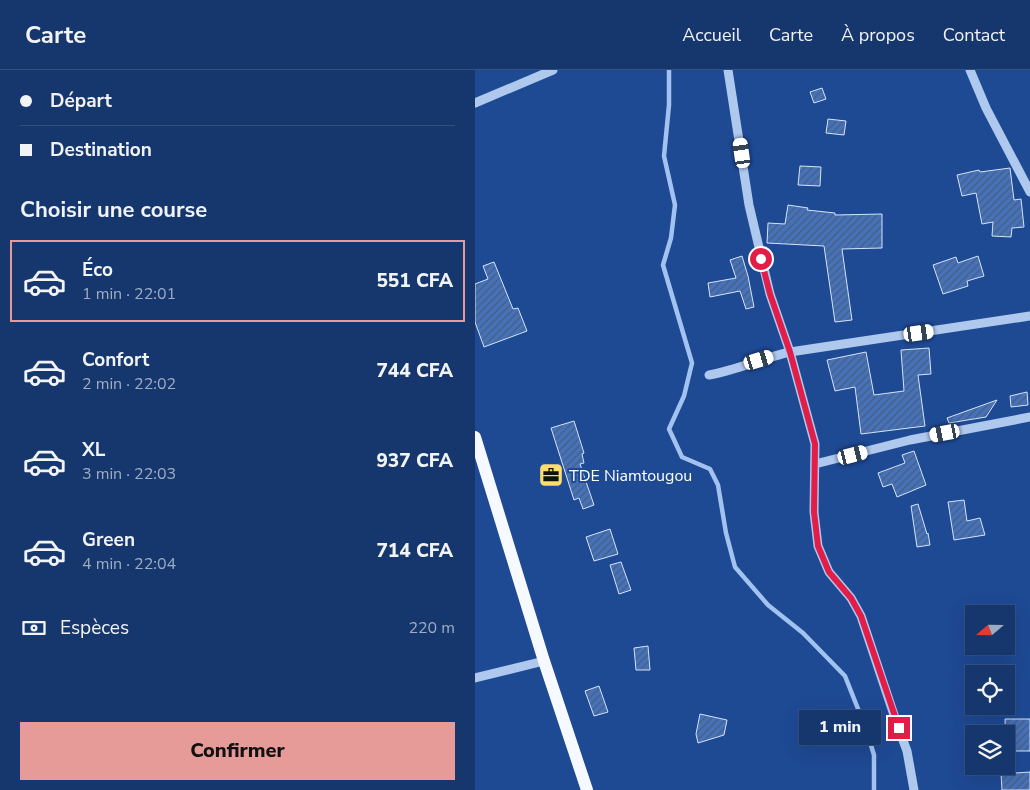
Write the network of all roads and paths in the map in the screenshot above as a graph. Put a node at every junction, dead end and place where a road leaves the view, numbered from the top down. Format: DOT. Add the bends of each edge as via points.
graph roads {
  1 [pos="553,70"];
  2 [pos="729,70"];
  3 [pos="970,70"];
  4 [pos="475,103"];
  5 [pos="1030,192"];
  6 [pos="1030,316"];
  7 [pos="790,352"];
  8 [pos="709,375"];
  9 [pos="1030,417"];
  10 [pos="475,437"];
  11 [pos="478,460"];
  12 [pos="815,464"];
  13 [pos="544,661"];
  14 [pos="475,678"];
  15 [pos="587,790"];
  16 [pos="914,790"];
  1 -- 4 [label="street"];
  2 -- 7 [label="street" via="749,205 770,294"];
  3 -- 5 [label="street"];
  6 -- 7 [label="street"];
  7 -- 8 [label="street"];
  7 -- 12 [label="street" via="815,444"];
  9 -- 12 [label="street" via="910,440"];
  10 -- 11 [label="main road"];
  11 -- 13 [label="main road"];
  12 -- 16 [label="street" via="814,512 818,546 829,572 861,616 907,751"];
  13 -- 14 [label="street"];
  13 -- 15 [label="main road"];
}
